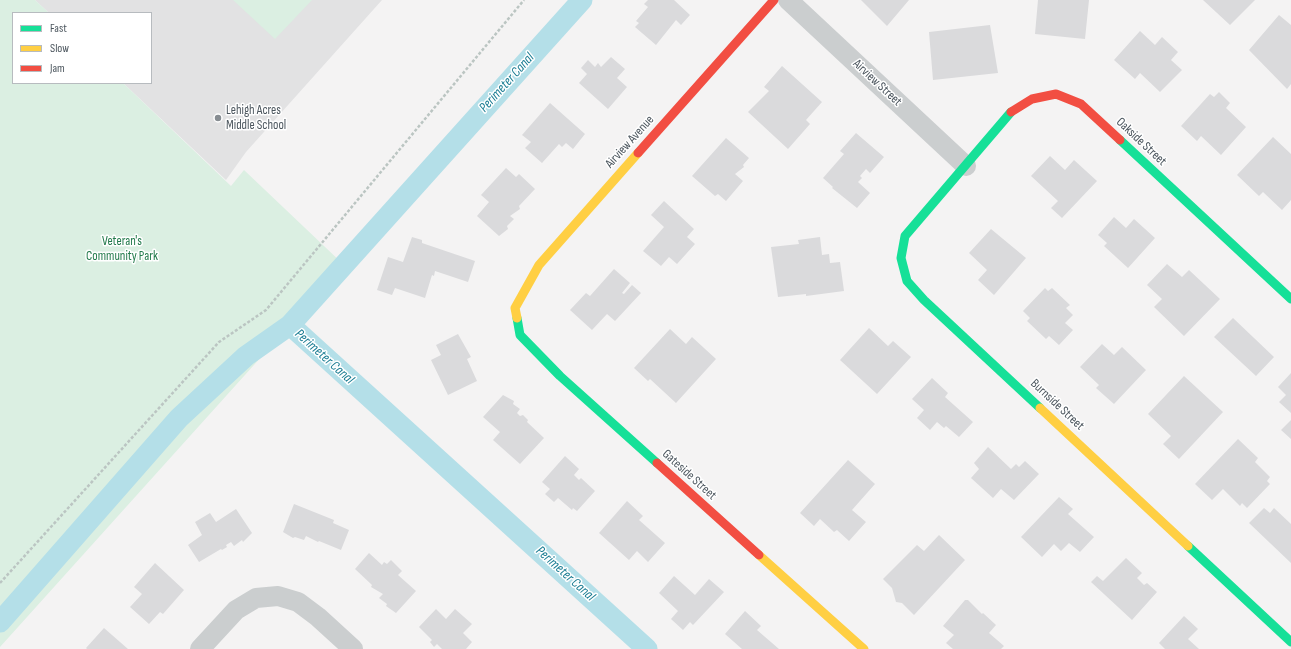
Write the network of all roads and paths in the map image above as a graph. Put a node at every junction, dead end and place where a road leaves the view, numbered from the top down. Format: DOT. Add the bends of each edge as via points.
graph roads {
  1 [pos="524,0"];
  2 [pos="774,0"];
  3 [pos="788,0"];
  4 [pos="966,166"];
  5 [pos="1291,299"];
  6 [pos="515,308"];
  7 [pos="0,583"];
  8 [pos="1291,642"];
  9 [pos="200,649"];
  10 [pos="353,649"];
  11 [pos="864,649"];
  1 -- 7 [label="path" via="266,310 219,342"];
  2 -- 6 [label="street, Airview Avenue" via="539,265"];
  3 -- 4 [label="street, Airview Street"];
  4 -- 5 [label="street, Oakside Street" via="1012,112 1032,99 1056,94 1081,104"];
  4 -- 8 [label="street, Burnside Street" via="905,236 901,258 907,281 924,300"];
  6 -- 11 [label="street, Gateside Street" via="520,335 560,376"];
  9 -- 10 [label="street" via="236,610 256,598 278,596 298,602"];
}
